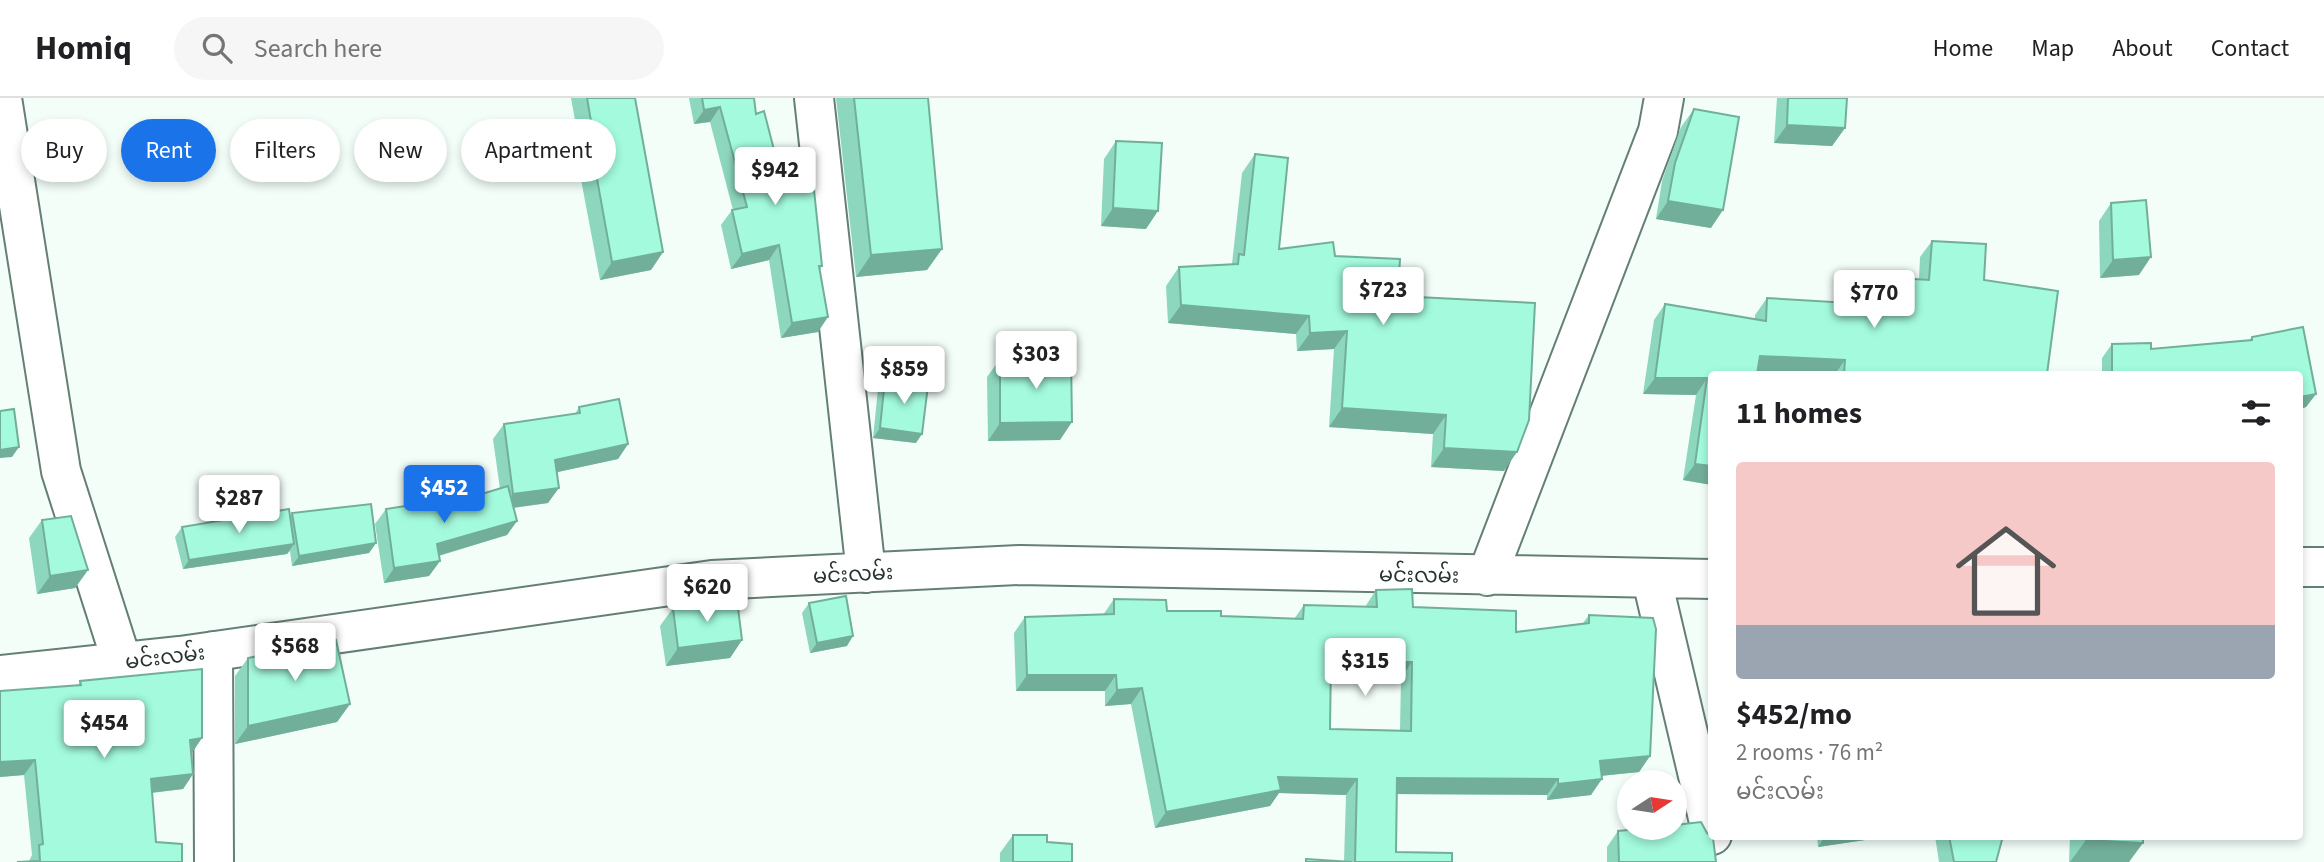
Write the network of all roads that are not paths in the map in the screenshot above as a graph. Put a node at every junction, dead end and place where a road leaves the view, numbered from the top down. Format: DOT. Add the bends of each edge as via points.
graph roads {
  1 [pos="2,98"];
  2 [pos="814,98"];
  3 [pos="1664,98"];
  4 [pos="2303,567"];
  5 [pos="2324,567"];
  6 [pos="866,573"];
  7 [pos="1488,576"];
  8 [pos="1708,579"];
  9 [pos="1652,580"];
  10 [pos="213,651"];
  11 [pos="122,662"];
  12 [pos="0,675"];
  13 [pos="1708,819"];
  14 [pos="1713,840"];
  15 [pos="214,862"];
  16 [pos="1718,862"];
  1 -- 11 [label="street" via="61,471"];
  2 -- 6 [label="street"];
  3 -- 7 [label="street" via="1658,131"];
  4 -- 5 [label="street"];
  6 -- 7 [label="street, မင်းလမ်း" via="1020,565"];
  6 -- 10 [label="street, မင်းလမ်း" via="712,580"];
  7 -- 9 [label="street, မင်းလမ်း"];
  8 -- 9 [label="street, မင်းလမ်း"];
  9 -- 13 [label="street"];
  10 -- 11 [label="street, မင်းလမ်း"];
  10 -- 15 [label="street"];
  11 -- 12 [label="street, မင်းလမ်း"];
  14 -- 16 [label="street"];
}
